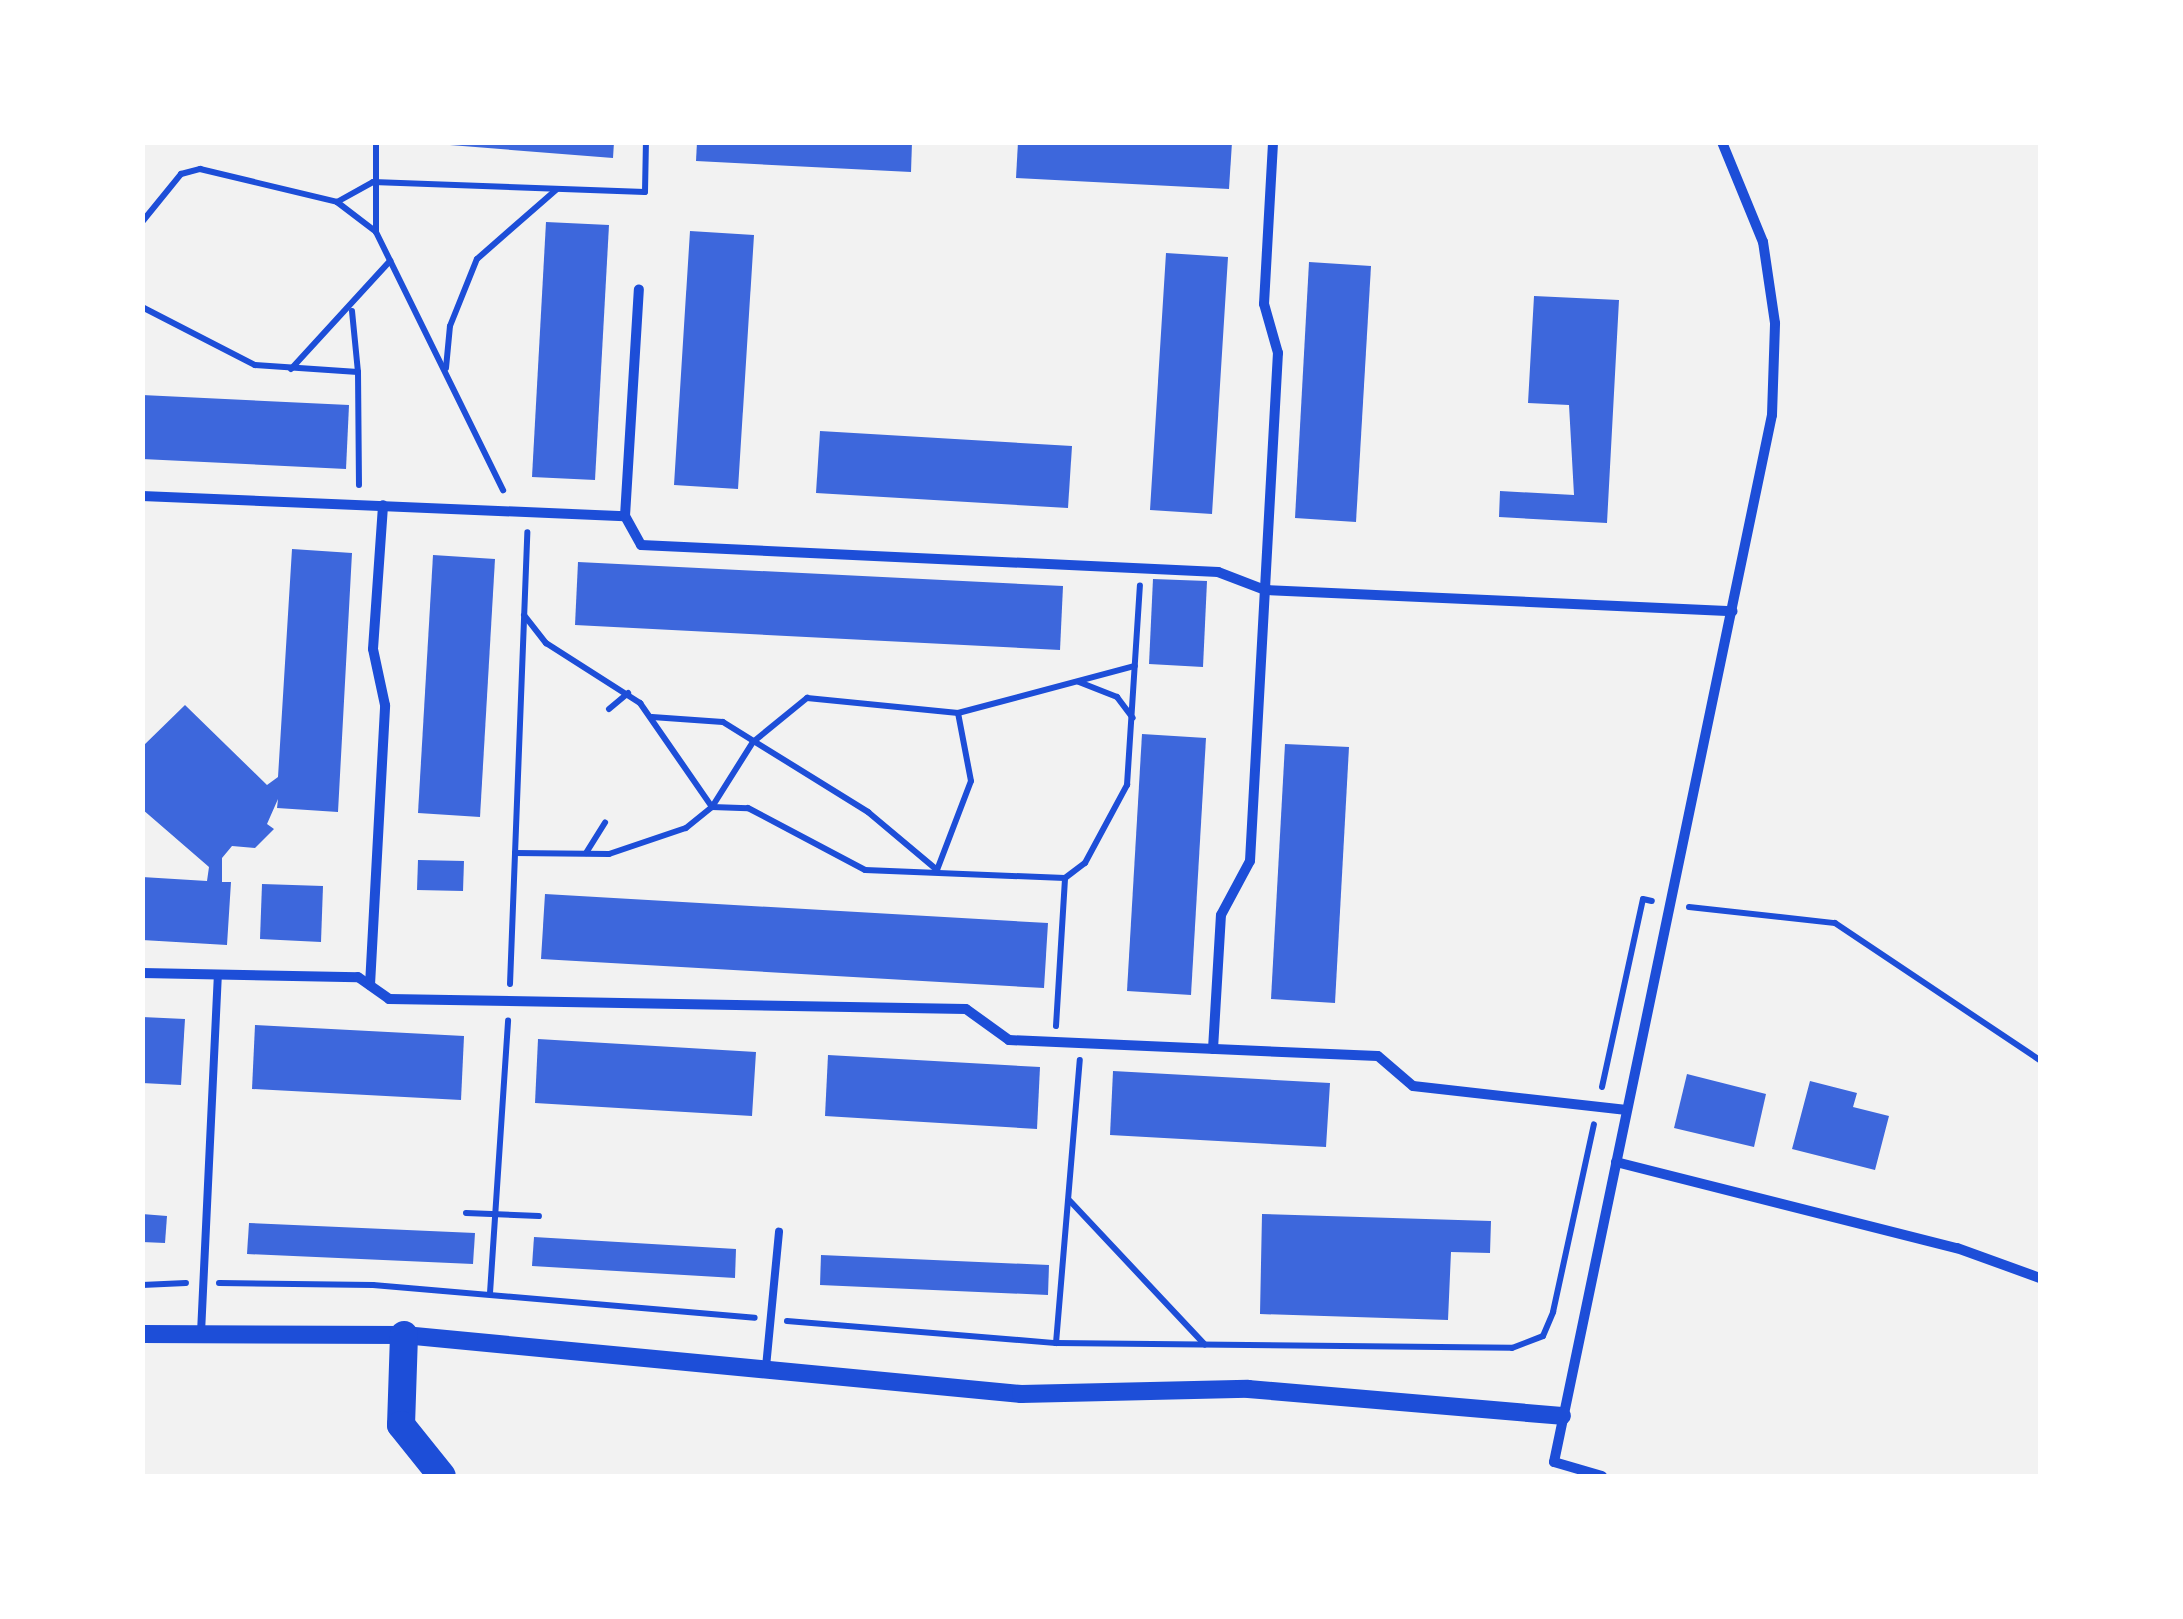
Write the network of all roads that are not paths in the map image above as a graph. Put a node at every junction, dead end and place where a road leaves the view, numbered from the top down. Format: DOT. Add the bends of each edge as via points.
graph roads {
  1 [pos="1274,142"];
  2 [pos="1722,142"];
  3 [pos="639,288"];
  4 [pos="142,496"];
  5 [pos="383,505"];
  6 [pos="625,516"];
  7 [pos="1264,590"];
  8 [pos="1733,611"];
  9 [pos="142,973"];
  10 [pos="218,977"];
  11 [pos="370,985"];
  12 [pos="1213,1049"];
  13 [pos="1627,1110"];
  14 [pos="1616,1162"];
  15 [pos="780,1232"];
  16 [pos="2040,1278"];
  17 [pos="202,1333"];
  18 [pos="142,1334"];
  19 [pos="404,1335"];
  20 [pos="765,1372"];
  21 [pos="1562,1416"];
  22 [pos="442,1476"];
  23 [pos="1602,1476"];
  1 -- 7 [label="street" via="1264,304 1278,353"];
  2 -- 8 [label="street" via="1763,242 1775,323 1772,415"];
  3 -- 6 [label="street"];
  4 -- 5 [label="street"];
  5 -- 6 [label="street"];
  5 -- 11 [label="street" via="372,649 385,705"];
  6 -- 7 [label="street" via="642,544 1218,572"];
  7 -- 8 [label="street"];
  7 -- 12 [label="street" via="1250,861 1220,915"];
  8 -- 13 [label="street"];
  9 -- 10 [label="street"];
  10 -- 11 [label="street" via="358,977"];
  10 -- 17 [label="lane"];
  11 -- 12 [label="street" via="388,1000 687,1010 723,998 966,1010 1009,1040"];
  12 -- 13 [label="street" via="1378,1056 1413,1086"];
  13 -- 14 [label="street"];
  14 -- 16 [label="street" via="1957,1248"];
  14 -- 21 [label="street"];
  15 -- 20 [label="lane"];
  17 -- 18 [label="street"];
  17 -- 19 [label="street"];
  19 -- 20 [label="street"];
  19 -- 22 [label="highway" via="401,1424"];
  20 -- 21 [label="street" via="1021,1394 1286,1392"];
  21 -- 23 [label="street" via="1554,1462"];
}
